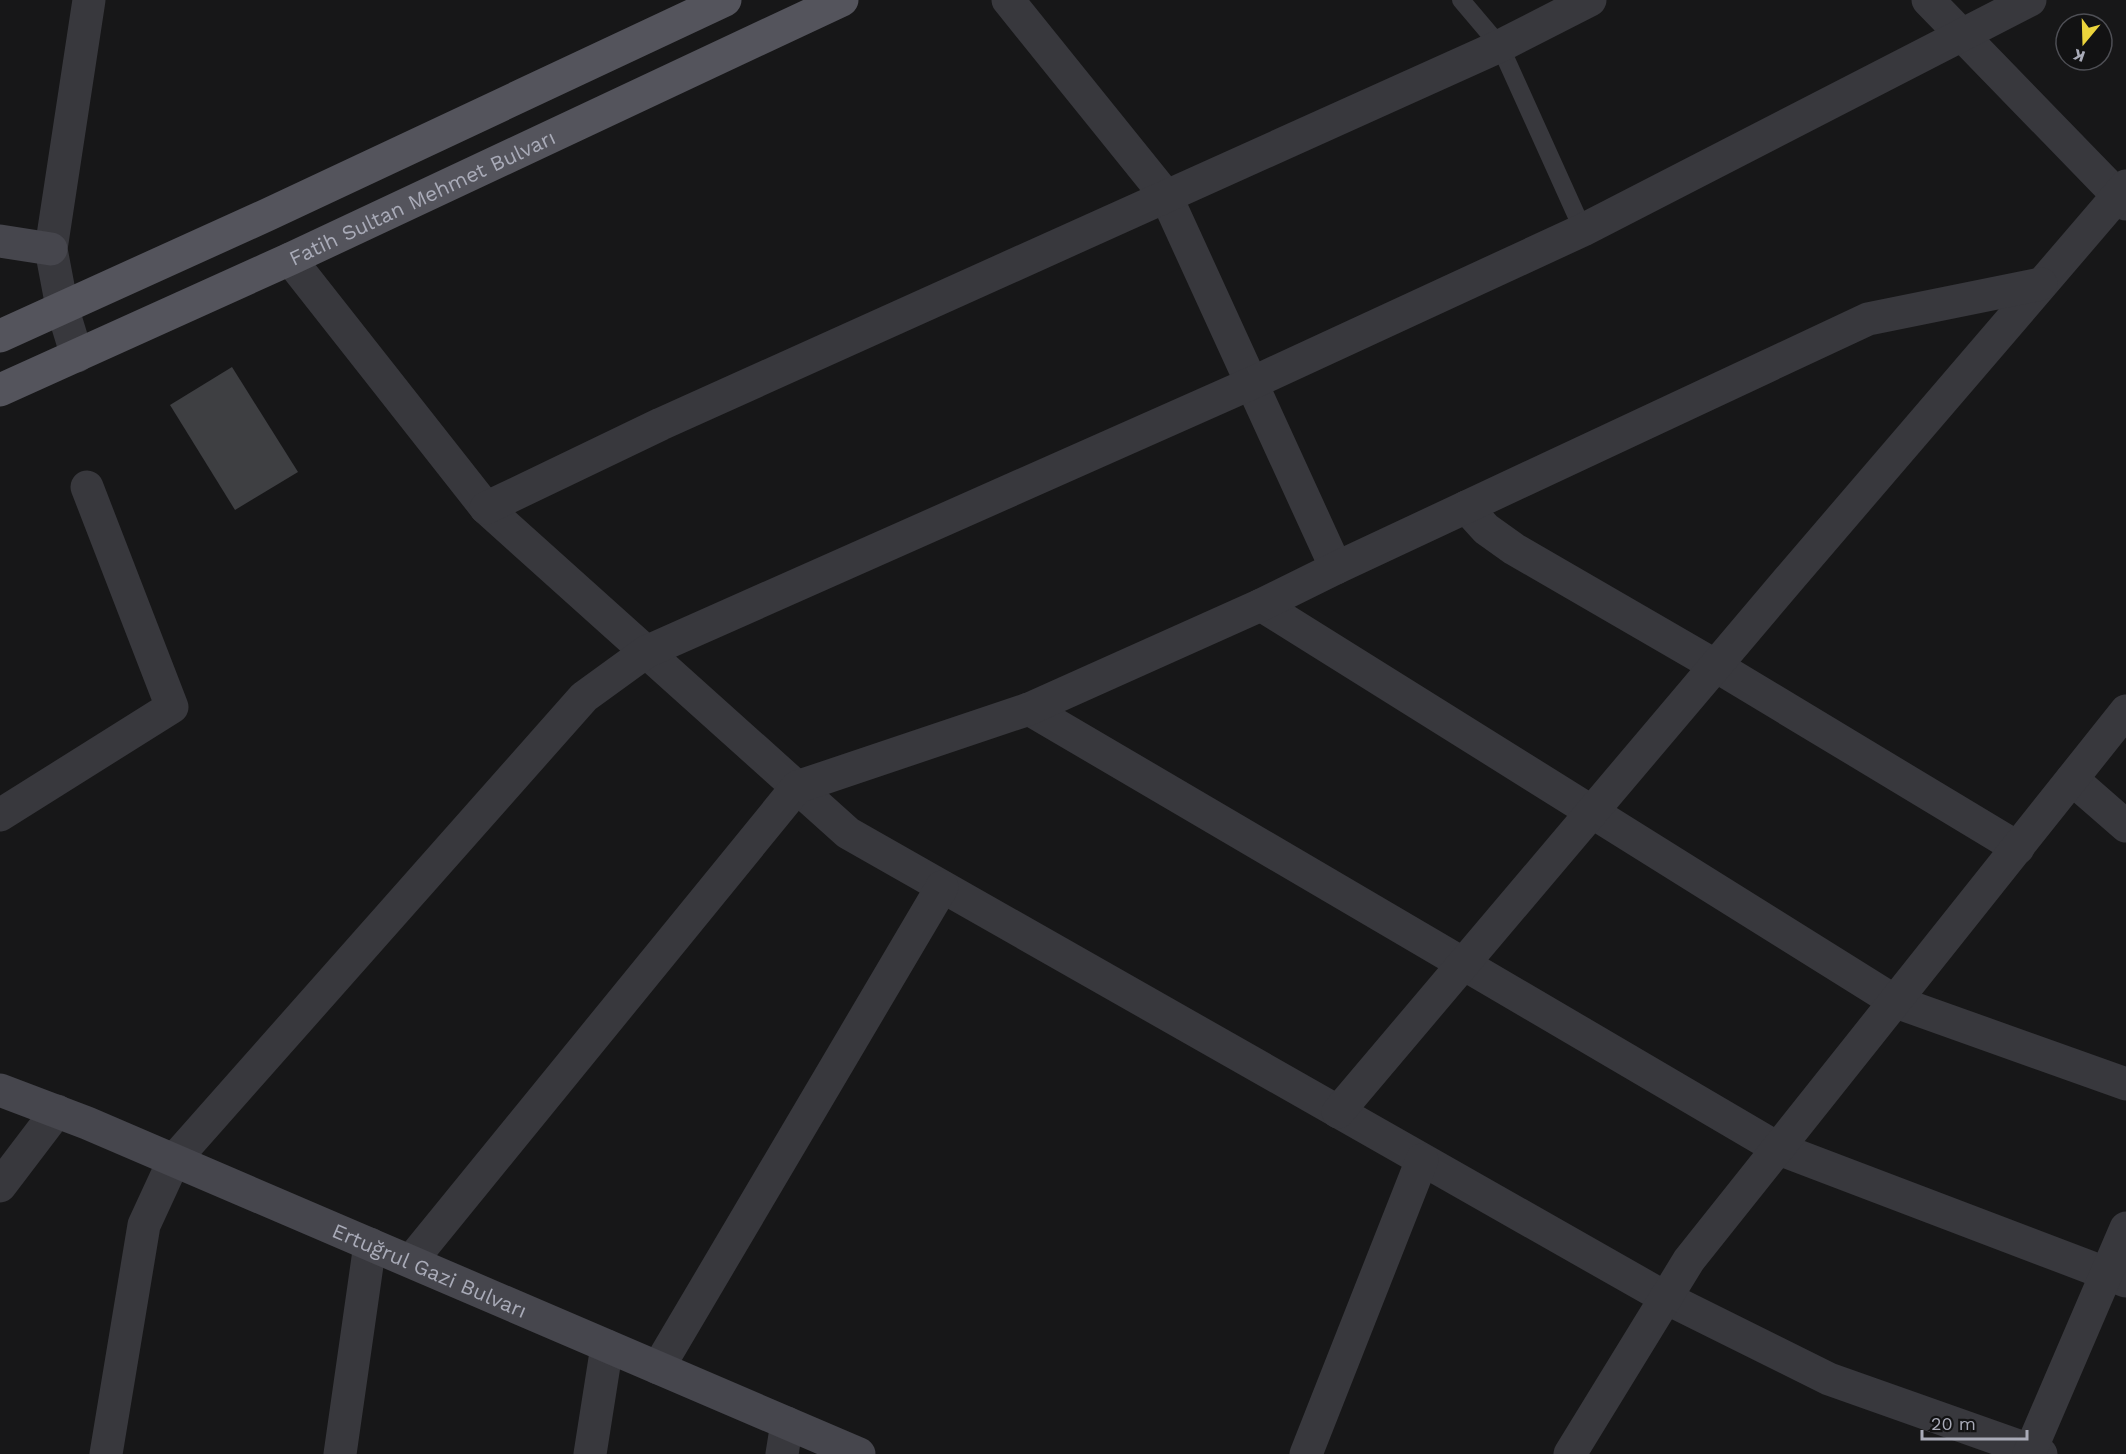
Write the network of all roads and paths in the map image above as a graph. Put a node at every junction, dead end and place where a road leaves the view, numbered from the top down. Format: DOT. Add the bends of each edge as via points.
graph roads {
  1 [pos="89,0"];
  2 [pos="725,0"];
  3 [pos="842,0"];
  4 [pos="1008,0"];
  5 [pos="1461,0"];
  6 [pos="1590,0"];
  7 [pos="1928,0"];
  8 [pos="2030,0"];
  9 [pos="1961,35"];
  10 [pos="1500,46"];
  11 [pos="2123,195"];
  12 [pos="1166,196"];
  13 [pos="1583,230"];
  14 [pos="0,241"];
  15 [pos="51,249"];
  16 [pos="290,259"];
  17 [pos="2041,284"];
  18 [pos="62,307"];
  19 [pos="0,336"];
  20 [pos="77,356"];
  21 [pos="1252,383"];
  22 [pos="0,390"];
  23 [pos="87,487"];
  24 [pos="1466,507"];
  25 [pos="486,508"];
  26 [pos="1336,568"];
  27 [pos="1261,605"];
  28 [pos="646,652"];
  29 [pos="1716,666"];
  30 [pos="1029,709"];
  31 [pos="2126,711"];
  32 [pos="2072,779"];
  33 [pos="797,788"];
  34 [pos="1592,811"];
  35 [pos="0,815"];
  36 [pos="2126,826"];
  37 [pos="2018,848"];
  38 [pos="942,887"];
  39 [pos="1463,964"];
  40 [pos="1896,1002"];
  41 [pos="2126,1084"];
  42 [pos="0,1090"];
  43 [pos="57,1111"];
  44 [pos="1338,1112"];
  45 [pos="1779,1149"];
  46 [pos="174,1160"];
  47 [pos="1422,1160"];
  48 [pos="0,1186"];
  49 [pos="2126,1228"];
  50 [pos="370,1244"];
  51 [pos="411,1262"];
  52 [pos="2117,1278"];
  53 [pos="1666,1298"];
  54 [pos="607,1346"];
  55 [pos="658,1368"];
  56 [pos="785,1438"];
  57 [pos="2034,1453"];
  58 [pos="106,1454"];
  59 [pos="340,1454"];
  60 [pos="590,1454"];
  61 [pos="859,1454"];
  62 [pos="1306,1454"];
  63 [pos="1570,1454"];
  1 -- 15 [label="street"];
  2 -- 18 [label="main road"];
  3 -- 16 [label="main road, Fatih Sultan Mehmet Bulvarı"];
  4 -- 12 [label="street"];
  5 -- 10 [label="lane"];
  6 -- 10 [label="street"];
  7 -- 9 [label="street"];
  8 -- 9 [label="street"];
  9 -- 11 [label="street"];
  9 -- 13 [label="street"];
  10 -- 12 [label="street"];
  10 -- 13 [label="lane"];
  11 -- 17 [label="street"];
  12 -- 21 [label="street"];
  12 -- 25 [label="street" via="661,424"];
  13 -- 21 [label="street"];
  14 -- 15 [label="main road"];
  15 -- 18 [label="street"];
  16 -- 20 [label="main road, Fatih Sultan Mehmet Bulvarı"];
  16 -- 25 [label="street"];
  17 -- 24 [label="street" via="1868,319"];
  17 -- 29 [label="street"];
  18 -- 19 [label="main road"];
  18 -- 20 [label="street"];
  20 -- 22 [label="main road, Fatih Sultan Mehmet Bulvarı"];
  21 -- 26 [label="street"];
  21 -- 28 [label="street"];
  23 -- 35 [label="street" via="172,707"];
  24 -- 26 [label="street"];
  24 -- 29 [label="street" via="1486,529 1514,549"];
  25 -- 28 [label="street"];
  26 -- 27 [label="street"];
  27 -- 30 [label="street"];
  27 -- 34 [label="street"];
  28 -- 33 [label="street"];
  28 -- 46 [label="street" via="584,697"];
  29 -- 34 [label="street"];
  29 -- 37 [label="street"];
  30 -- 33 [label="street"];
  30 -- 39 [label="street"];
  31 -- 32 [label="street"];
  32 -- 36 [label="street"];
  32 -- 37 [label="street"];
  33 -- 38 [label="street" via="848,833"];
  33 -- 51 [label="street"];
  34 -- 39 [label="street"];
  34 -- 40 [label="street"];
  37 -- 40 [label="street"];
  38 -- 44 [label="street"];
  38 -- 55 [label="street"];
  39 -- 44 [label="street"];
  39 -- 45 [label="street"];
  40 -- 41 [label="street"];
  40 -- 45 [label="street"];
  42 -- 43 [label="main road, Ertuğrul Gazi Bulvarı"];
  43 -- 46 [label="main road, Ertuğrul Gazi Bulvarı"];
  43 -- 48 [label="street"];
  44 -- 47 [label="street"];
  45 -- 52 [label="street"];
  45 -- 53 [label="street" via="1689,1260"];
  46 -- 50 [label="main road, Ertuğrul Gazi Bulvarı"];
  46 -- 58 [label="street" via="144,1225"];
  47 -- 53 [label="street"];
  47 -- 62 [label="street"];
  49 -- 52 [label="street"];
  50 -- 51 [label="main road, Ertuğrul Gazi Bulvarı"];
  50 -- 59 [label="street"];
  51 -- 54 [label="main road, Ertuğrul Gazi Bulvarı"];
  52 -- 57 [label="street"];
  53 -- 57 [label="street" via="1829,1379"];
  53 -- 63 [label="street"];
  54 -- 55 [label="main road, Ertuğrul Gazi Bulvarı"];
  54 -- 60 [label="street"];
  55 -- 56 [label="main road, Ertuğrul Gazi Bulvarı"];
  56 -- 61 [label="main road, Ertuğrul Gazi Bulvarı"];
}
